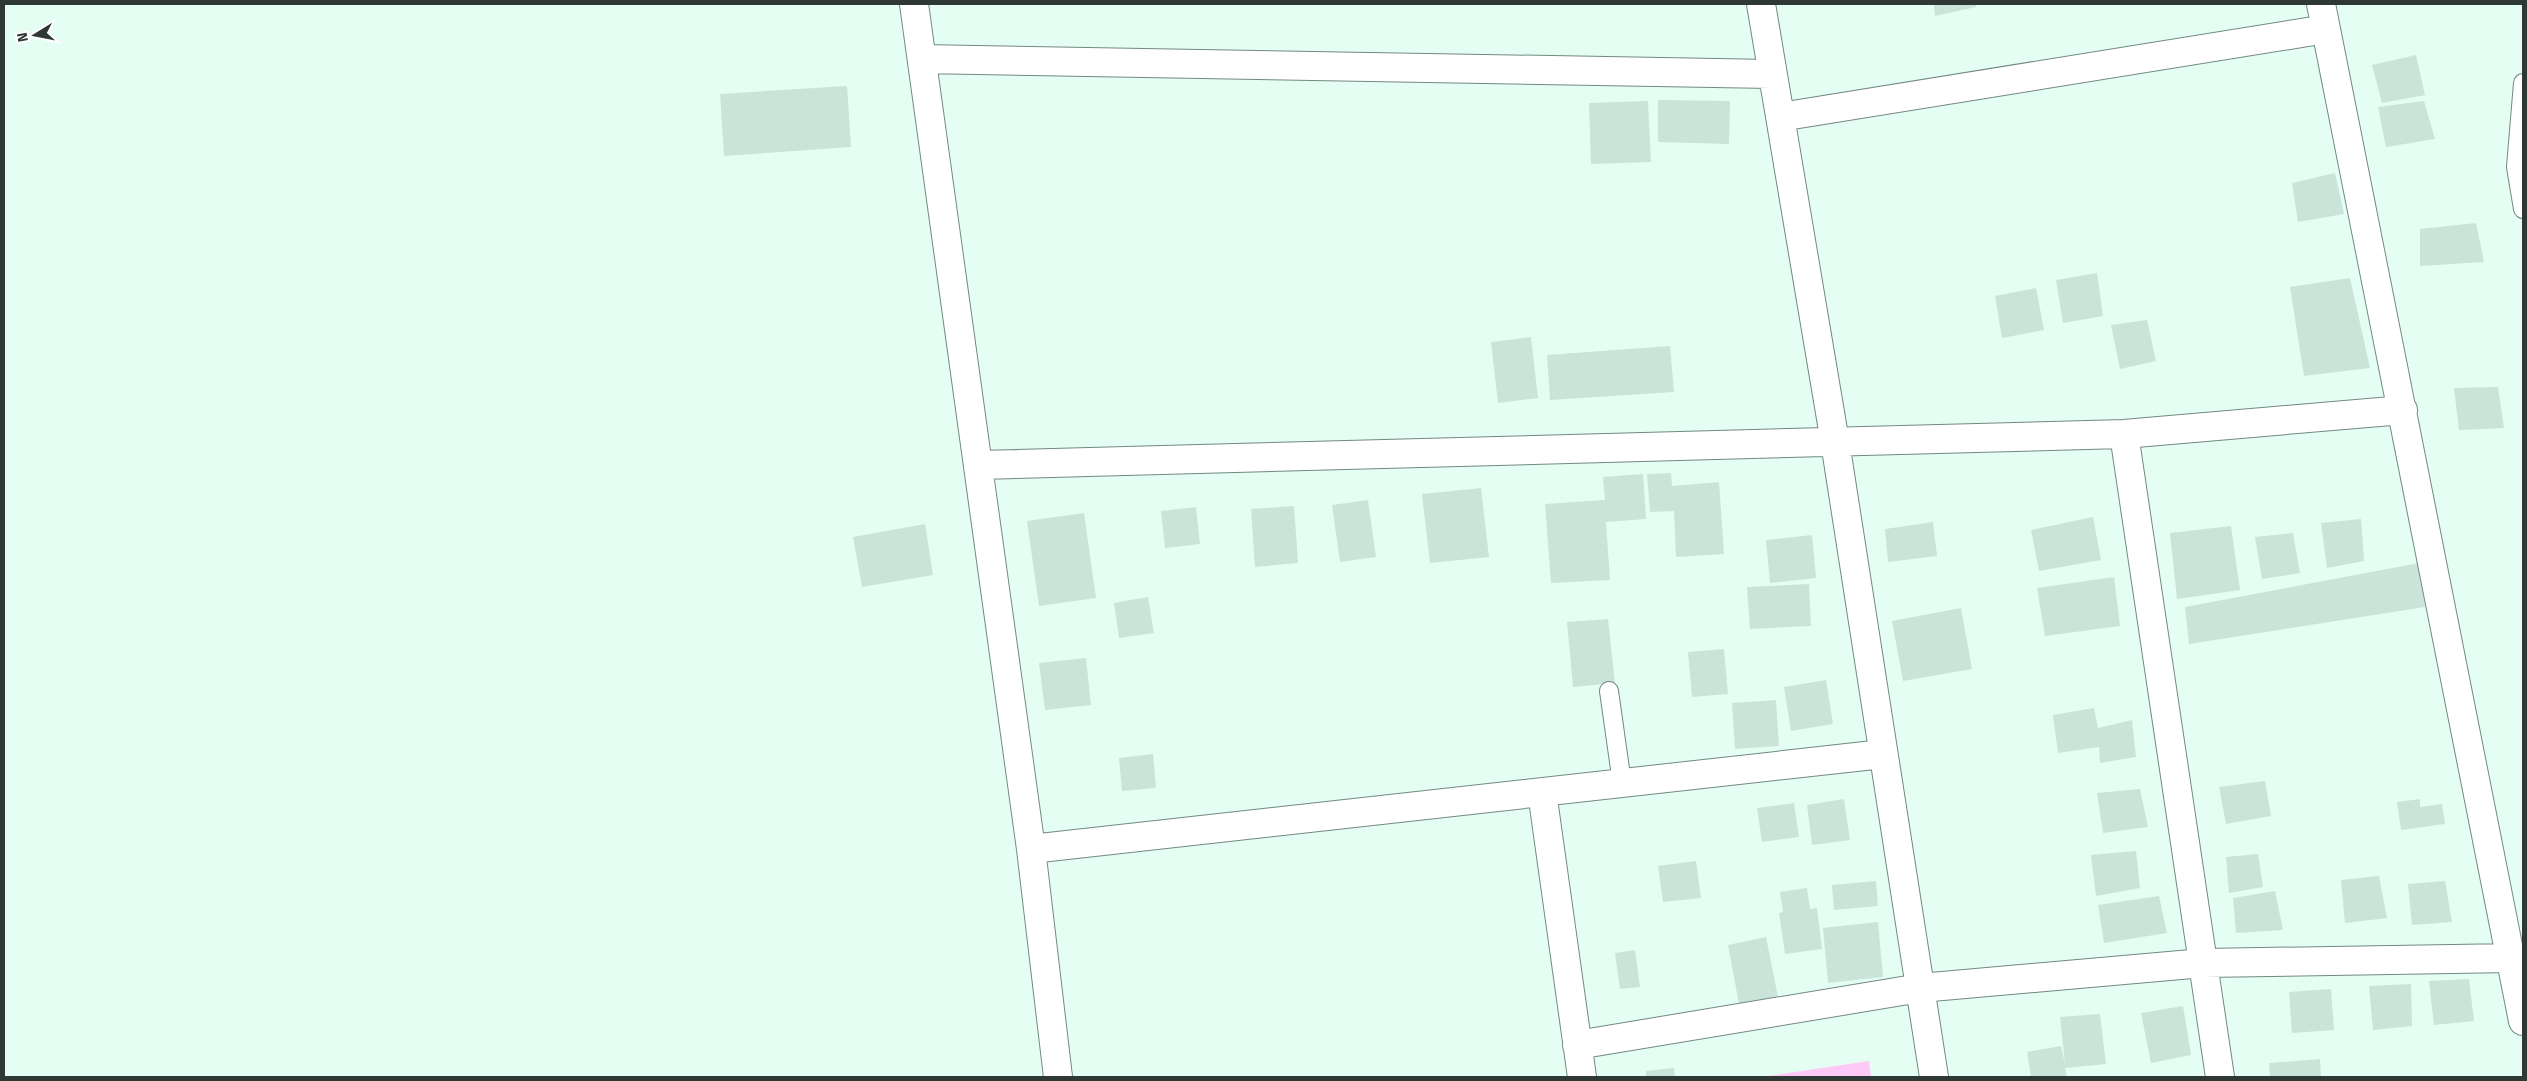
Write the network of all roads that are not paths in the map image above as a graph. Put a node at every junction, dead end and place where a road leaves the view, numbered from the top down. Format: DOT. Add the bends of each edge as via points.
graph roads {
  1 [pos="914,4"];
  2 [pos="1761,4"];
  3 [pos="2324,16"];
  4 [pos="922,59"];
  5 [pos="1772,74"];
  6 [pos="2523,83"];
  7 [pos="1780,118"];
  8 [pos="2523,209"];
  9 [pos="2403,410"];
  10 [pos="2124,434"];
  11 [pos="1835,442"];
  12 [pos="978,465"];
  13 [pos="1609,691"];
  14 [pos="1884,754"];
  15 [pos="1622,783"];
  16 [pos="1542,792"];
  17 [pos="1031,849"];
  18 [pos="2512,958"];
  19 [pos="2203,963"];
  20 [pos="1920,988"];
  21 [pos="2523,1021"];
  22 [pos="1578,1045"];
  23 [pos="1058,1077"];
  24 [pos="1582,1077"];
  25 [pos="1934,1077"];
  26 [pos="2220,1077"];
  1 -- 4 [label="street"];
  2 -- 5 [label="street"];
  3 -- 7 [label="street"];
  3 -- 9 [label="street"];
  4 -- 5 [label="street"];
  4 -- 12 [label="street"];
  5 -- 7 [label="street"];
  6 -- 8 [label="lane" via="2516,168"];
  7 -- 11 [label="street"];
  9 -- 10 [label="street"];
  9 -- 18 [label="street"];
  10 -- 11 [label="street"];
  10 -- 19 [label="street"];
  11 -- 12 [label="street"];
  11 -- 14 [label="street"];
  12 -- 17 [label="street"];
  13 -- 15 [label="lane"];
  14 -- 15 [label="street"];
  14 -- 20 [label="street"];
  15 -- 16 [label="street"];
  16 -- 17 [label="street"];
  16 -- 22 [label="street"];
  17 -- 23 [label="street"];
  18 -- 19 [label="street"];
  18 -- 21 [label="street"];
  19 -- 20 [label="street"];
  19 -- 26 [label="street"];
  20 -- 22 [label="street"];
  20 -- 25 [label="street"];
  22 -- 24 [label="street"];
}
